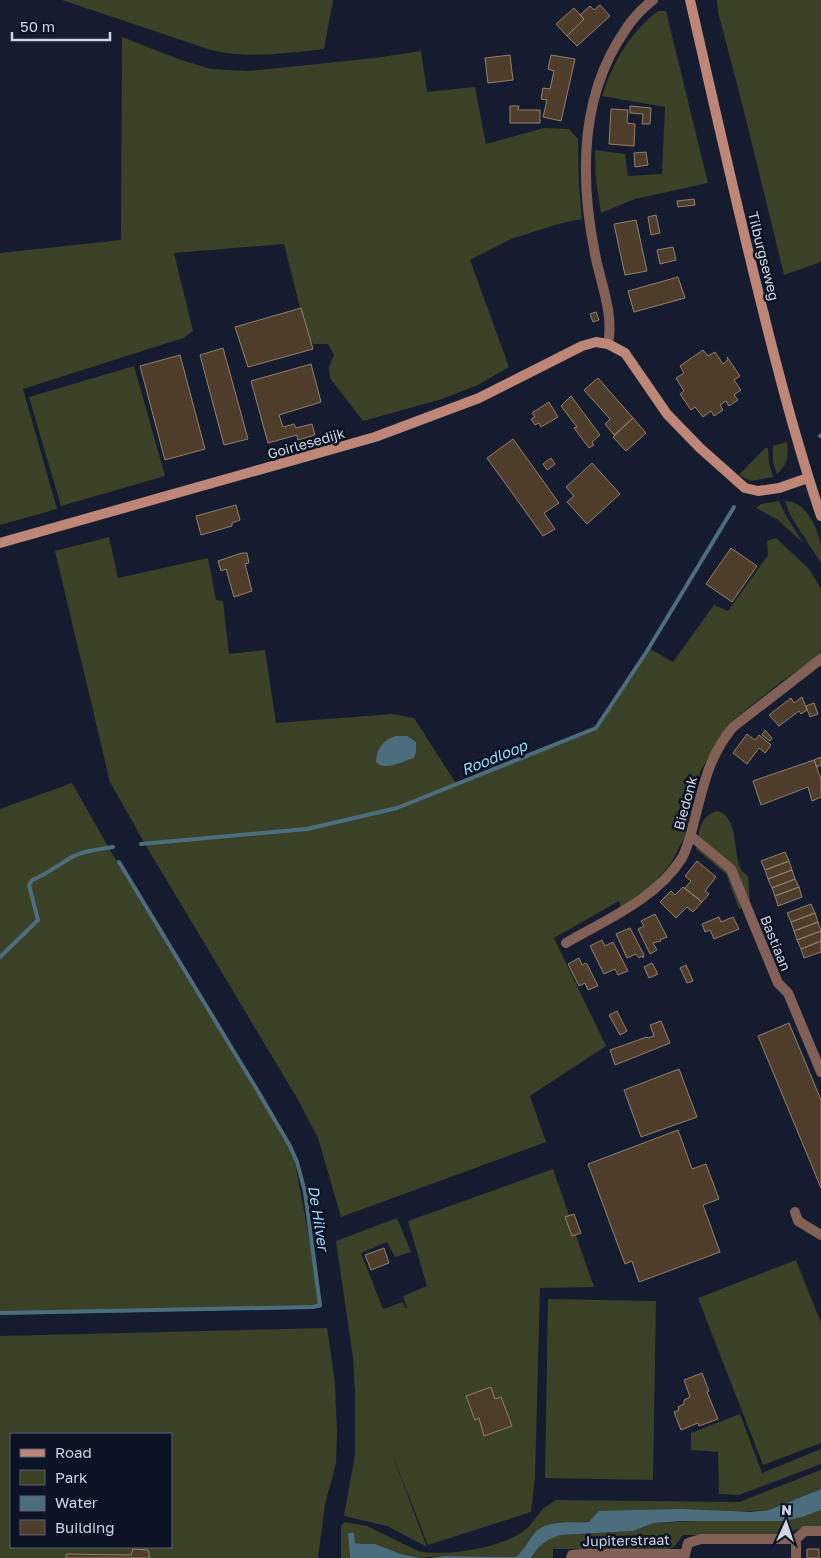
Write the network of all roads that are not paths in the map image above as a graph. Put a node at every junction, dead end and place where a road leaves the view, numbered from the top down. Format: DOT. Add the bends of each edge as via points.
graph roads {
  1 [pos="653,0"];
  2 [pos="690,0"];
  3 [pos="608,344"];
  4 [pos="808,478"];
  5 [pos="821,516"];
  6 [pos="0,543"];
  7 [pos="821,659"];
  8 [pos="691,836"];
  9 [pos="566,943"];
  10 [pos="821,1072"];
  11 [pos="795,1212"];
  12 [pos="821,1235"];
  13 [pos="821,1531"];
  14 [pos="796,1539"];
  15 [pos="684,1556"];
  16 [pos="571,1558"];
  17 [pos="796,1558"];
  1 -- 3 [label="street" via="630,21 608,59 598,81 588,135 585,163 588,212 609,312"];
  2 -- 4 [label="street, Tilburgseweg" via="748,255"];
  3 -- 4 [label="street" via="625,353 667,414 745,488 758,491 779,488"];
  3 -- 6 [label="street, Goirlesedijk" via="596,342 582,346 479,398 375,437"];
  4 -- 5 [label="street, Tilburgseweg"];
  7 -- 8 [label="street, Biedonk" via="733,727 723,739 705,777"];
  8 -- 9 [label="street, Biedonk" via="682,857 668,876 646,897"];
  8 -- 10 [label="street, Bastiaan" via="731,869 778,983 788,993"];
  11 -- 12 [label="street" via="798,1221"];
  13 -- 14 [label="street" via="804,1531"];
  14 -- 15 [label="street" via="701,1539 688,1543"];
  14 -- 17 [label="street"];
  15 -- 16 [label="street, Jupiterstraat" via="582,1554"];
}
